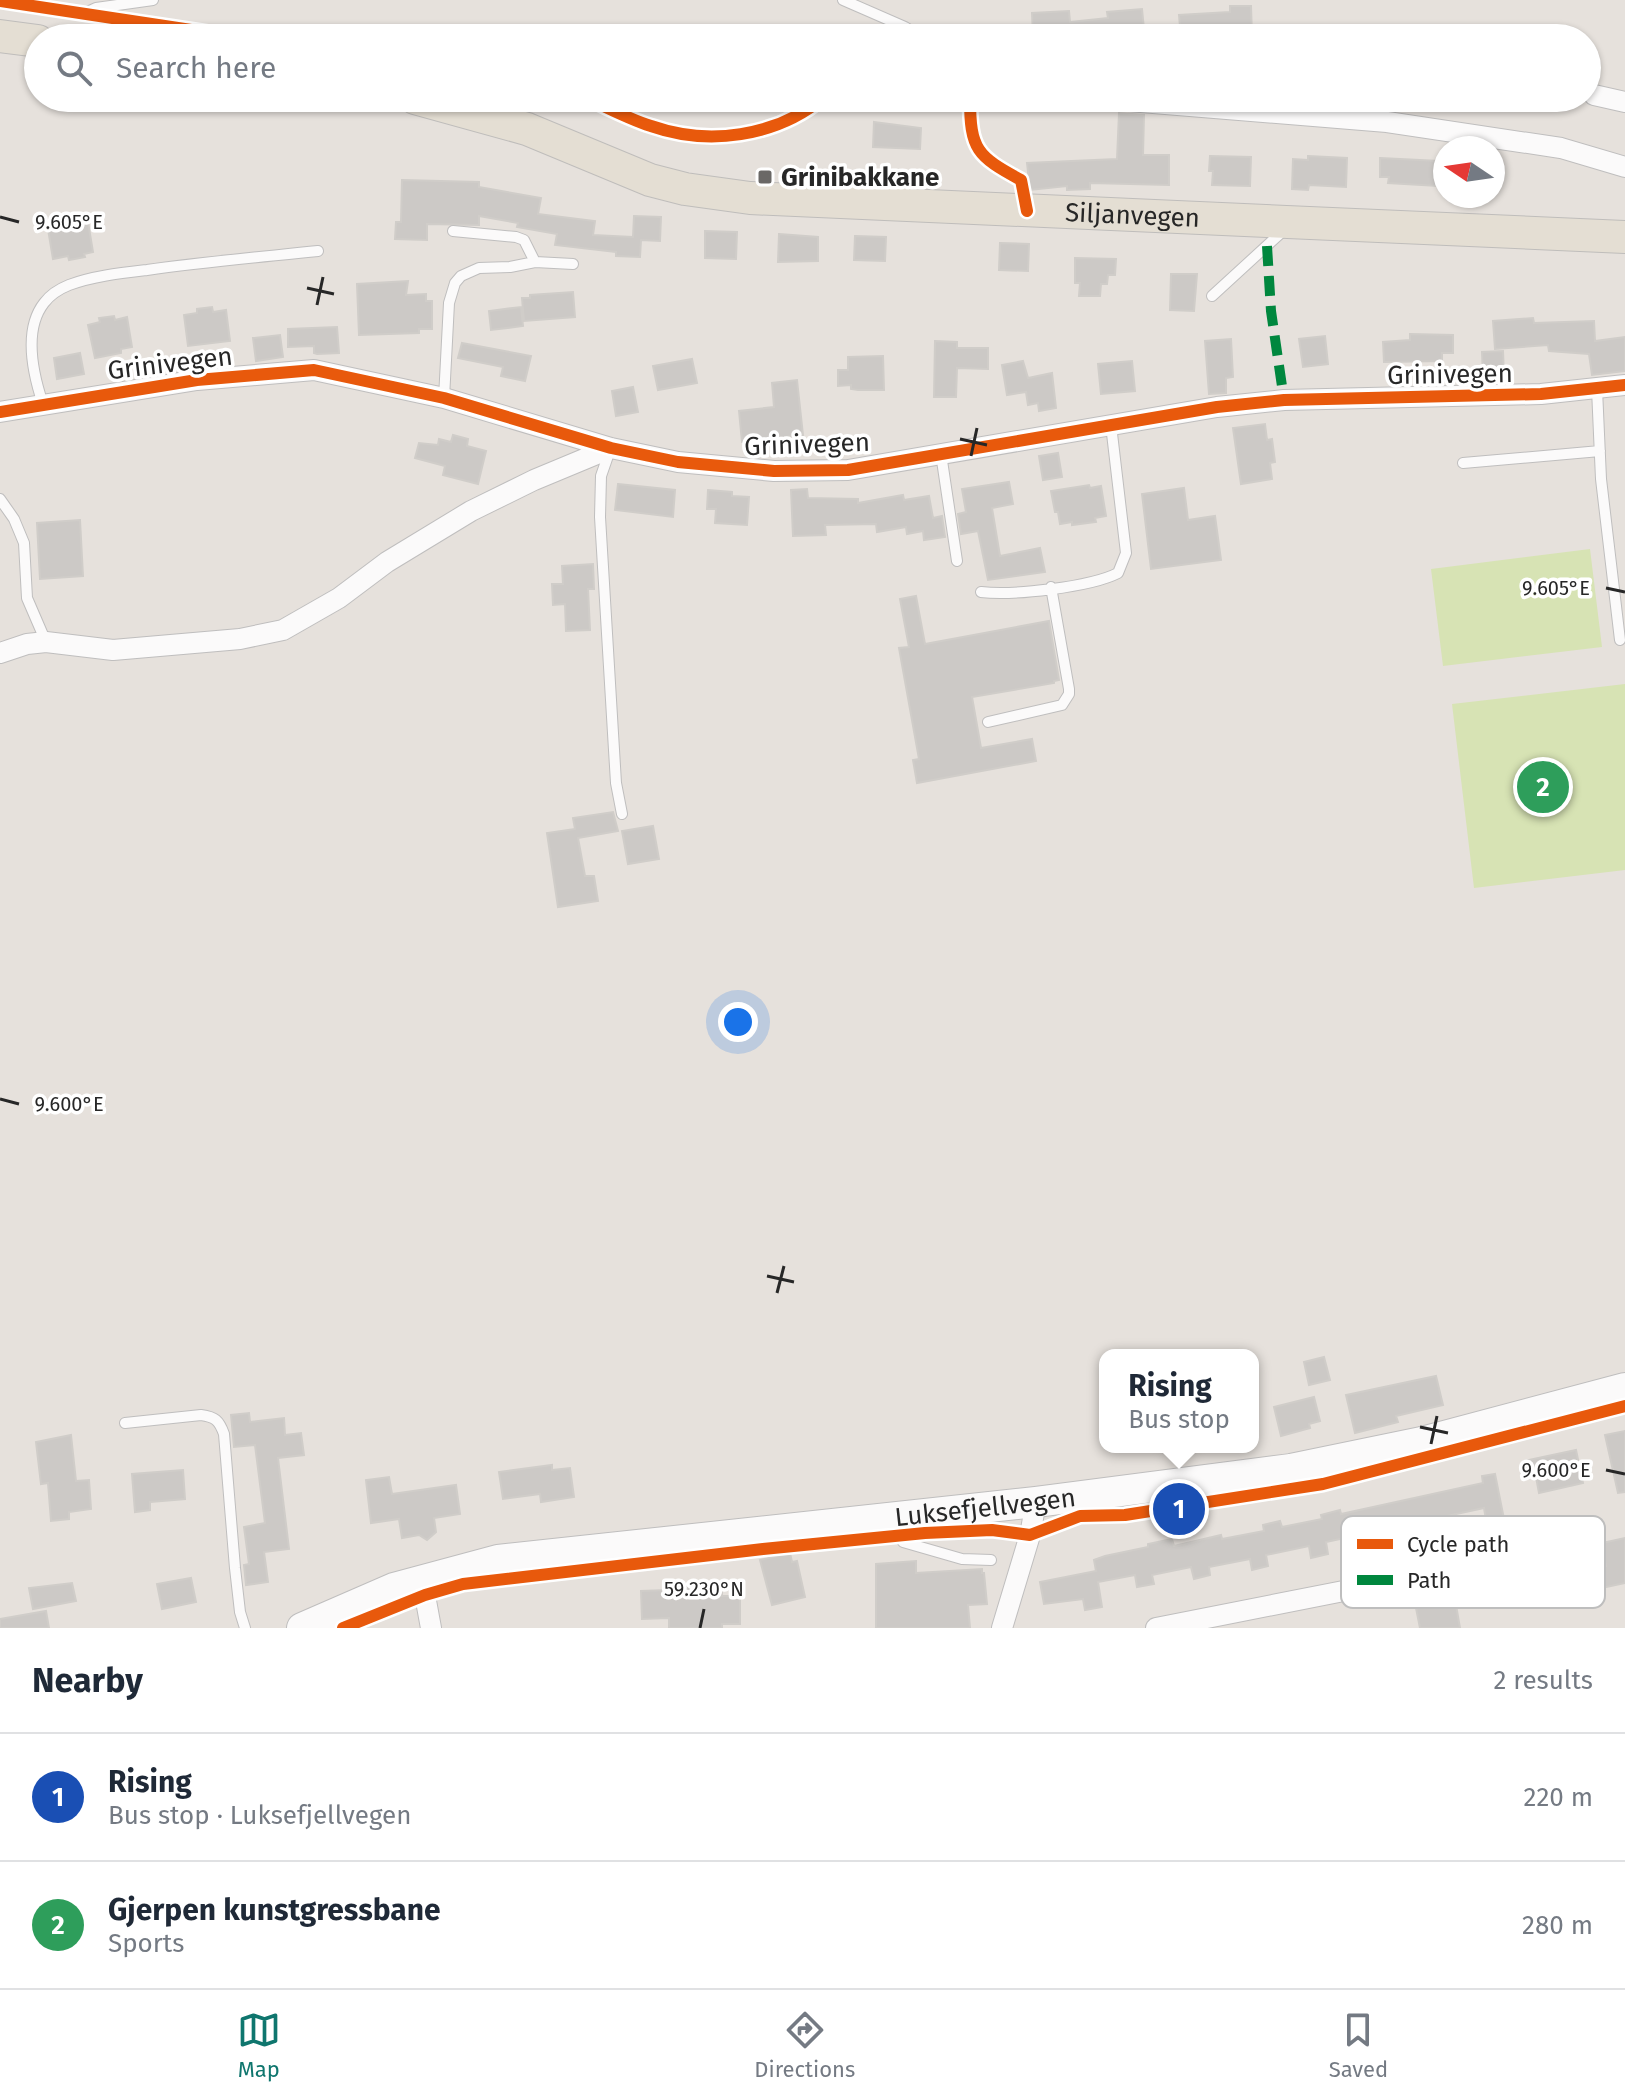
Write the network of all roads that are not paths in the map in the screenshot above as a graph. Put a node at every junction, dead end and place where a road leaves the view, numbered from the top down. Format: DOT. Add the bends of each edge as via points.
graph roads {
  1 [pos="153,0"];
  2 [pos="843,0"];
  3 [pos="85,13"];
  4 [pos="898,24"];
  5 [pos="0,36"];
  6 [pos="24,39"];
  7 [pos="1601,97"];
  8 [pos="1625,102"];
  9 [pos="466,112"];
  10 [pos="1264,112"];
  11 [pos="1625,167"];
  12 [pos="1292,223"];
  13 [pos="453,231"];
  14 [pos="1625,237"];
  15 [pos="318,251"];
  16 [pos="535,262"];
  17 [pos="573,264"];
  18 [pos="1212,296"];
  19 [pos="1625,385"];
  20 [pos="1597,389"];
  21 [pos="444,398"];
  22 [pos="43,404"];
  23 [pos="0,412"];
  24 [pos="1111,425"];
  25 [pos="611,448"];
  26 [pos="1600,451"];
  27 [pos="941,454"];
  28 [pos="1463,463"];
  29 [pos="0,499"];
  30 [pos="957,561"];
  31 [pos="1051,587"];
  32 [pos="981,592"];
  33 [pos="1620,640"];
  34 [pos="46,642"];
  35 [pos="0,653"];
  36 [pos="988,722"];
  37 [pos="622,814"];
  38 [pos="1625,1388"];
  39 [pos="125,1423"];
  40 [pos="1036,1502"];
  41 [pos="898,1517"];
  42 [pos="991,1560"];
  43 [pos="422,1579"];
  44 [pos="1341,1592"];
  45 [pos="245,1628"];
  46 [pos="302,1628"];
  47 [pos="431,1628"];
  48 [pos="1002,1628"];
  49 [pos="1156,1628"];
  1 -- 3 [label="lane"];
  2 -- 4 [label="lane"];
  5 -- 6 [label="main road"];
  7 -- 8 [label="street"];
  9 -- 12 [label="main road, Siljanvegen" via="527,129 650,180 717,194 787,202"];
  10 -- 11 [label="street" via="1387,122 1561,148"];
  12 -- 14 [label="main road, Siljanvegen"];
  12 -- 18 [label="lane"];
  13 -- 16 [label="lane" via="524,240"];
  15 -- 22 [label="lane" via="110,275 62,288 46,300 34,322 35,374"];
  16 -- 17 [label="lane"];
  16 -- 21 [label="lane" via="479,268 455,283 449,303"];
  19 -- 20 [label="street, Grinivegen"];
  20 -- 24 [label="street, Grinivegen" via="1284,400"];
  20 -- 26 [label="lane"];
  21 -- 22 [label="street, Grinivegen" via="314,370 197,380"];
  21 -- 25 [label="street, Grinivegen"];
  22 -- 23 [label="street, Grinivegen"];
  24 -- 27 [label="street, Grinivegen"];
  24 -- 31 [label="lane" via="1124,518 1123,564 1104,580"];
  25 -- 27 [label="street, Grinivegen" via="678,462 774,471 848,470"];
  25 -- 34 [label="street" via="471,511 283,630 113,650"];
  25 -- 37 [label="lane" via="601,476 600,517"];
  26 -- 28 [label="lane"];
  26 -- 33 [label="lane"];
  27 -- 30 [label="lane"];
  29 -- 34 [label="lane" via="24,543 27,598"];
  31 -- 32 [label="lane"];
  31 -- 36 [label="lane" via="1069,689 1066,701"];
  34 -- 35 [label="street"];
  38 -- 40 [label="main road, Luksefjellvegen" via="1436,1438 1291,1469"];
  39 -- 45 [label="lane" via="201,1415 221,1424"];
  40 -- 41 [label="main road, Luksefjellvegen"];
  40 -- 48 [label="street"];
  41 -- 42 [label="lane" via="903,1542 962,1559"];
  41 -- 43 [label="main road, Luksefjellvegen" via="541,1554"];
  43 -- 46 [label="main road, Luksefjellvegen"];
  43 -- 47 [label="street"];
  44 -- 49 [label="street"];
}
